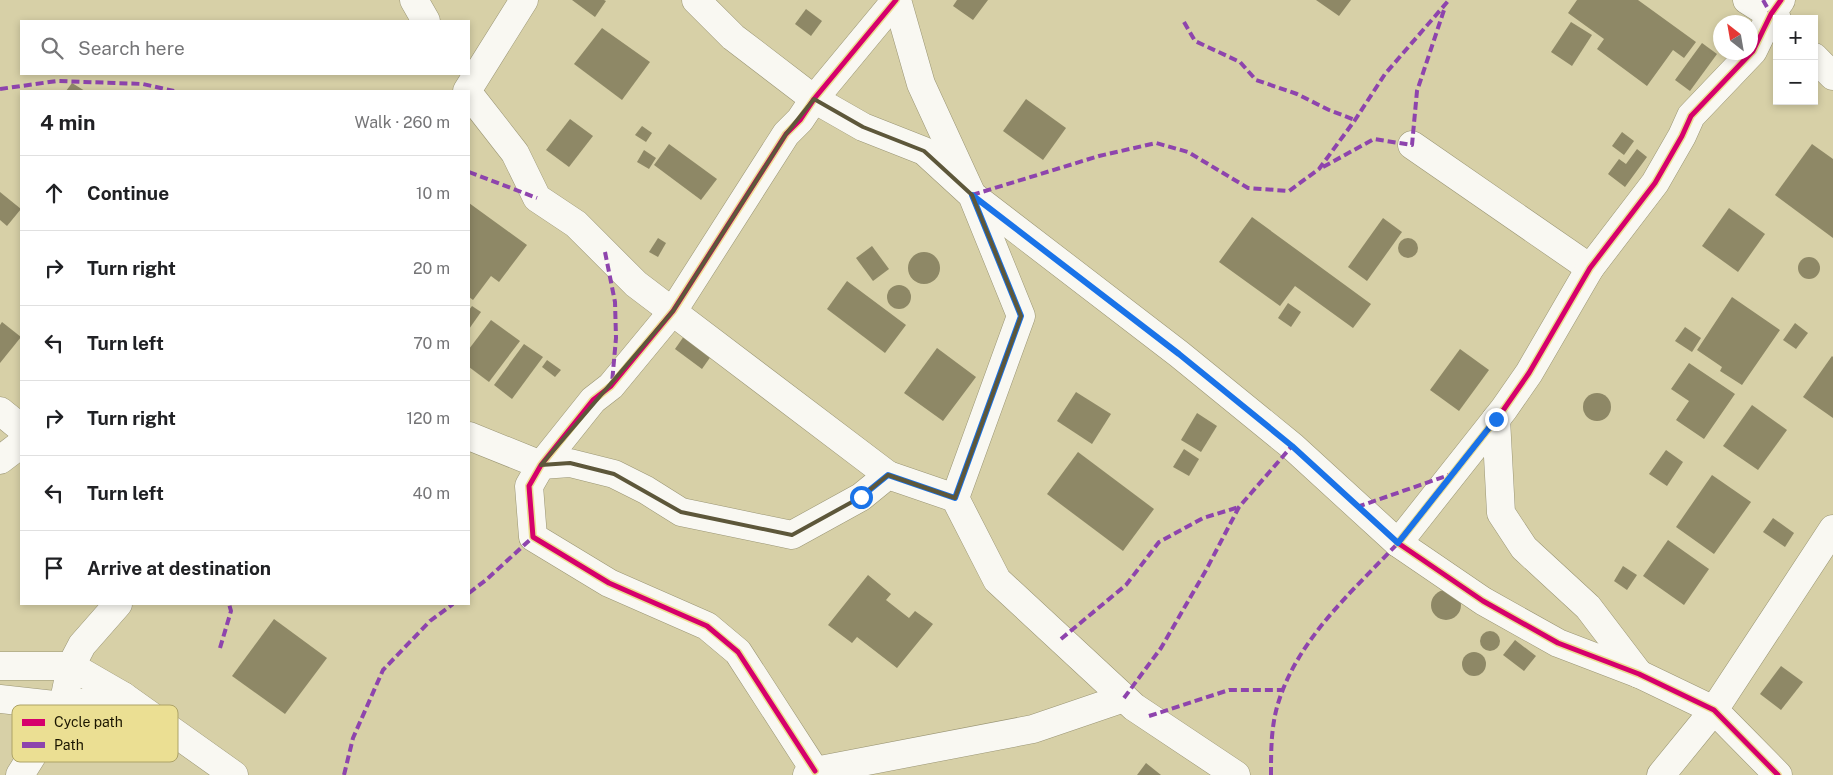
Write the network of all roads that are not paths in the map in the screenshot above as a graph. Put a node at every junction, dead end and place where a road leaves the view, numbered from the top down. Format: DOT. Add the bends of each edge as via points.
graph roads {
  1 [pos="414,0"];
  2 [pos="524,0"];
  3 [pos="696,0"];
  4 [pos="896,0"];
  5 [pos="1747,0"];
  6 [pos="1776,11"];
  7 [pos="425,20"];
  8 [pos="1817,60"];
  9 [pos="457,75"];
  10 [pos="1833,76"];
  11 [pos="466,90"];
  12 [pos="468,90"];
  13 [pos="470,96"];
  14 [pos="814,99"];
  15 [pos="1412,145"];
  16 [pos="972,195"];
  17 [pos="1590,268"];
  18 [pos="673,311"];
  19 [pos="0,411"];
  20 [pos="1496,419"];
  21 [pos="20,427"];
  22 [pos="470,436"];
  23 [pos="20,445"];
  24 [pos="0,460"];
  25 [pos="541,465"];
  26 [pos="888,475"];
  27 [pos="955,498"];
  28 [pos="1833,529"];
  29 [pos="1398,543"];
  30 [pos="117,605"];
  31 [pos="0,666"];
  32 [pos="71,666"];
  33 [pos="1639,674"];
  34 [pos="123,696"];
  35 [pos="1124,698"];
  36 [pos="0,699"];
  37 [pos="55,705"];
  38 [pos="64,705"];
  39 [pos="70,705"];
  40 [pos="136,705"];
  41 [pos="1714,710"];
  42 [pos="178,735"];
  43 [pos="28,762"];
  44 [pos="811,773"];
  45 [pos="20,775"];
  46 [pos="234,775"];
  47 [pos="1236,775"];
  48 [pos="1661,775"];
  49 [pos="1778,775"];
  1 -- 7 [label="street"];
  2 -- 12 [label="street"];
  3 -- 14 [label="street" via="733,37"];
  4 -- 14 [label="street"];
  4 -- 16 [label="street" via="921,84"];
  5 -- 6 [label="street"];
  6 -- 17 [label="street" via="1753,51 1691,116 1655,183"];
  8 -- 10 [label="street"];
  9 -- 11 [label="street"];
  13 -- 18 [label="street" via="515,153 537,198 576,224 636,284"];
  14 -- 16 [label="street" via="863,127 924,151"];
  14 -- 18 [label="street" via="786,134"];
  15 -- 17 [label="street"];
  16 -- 27 [label="street" via="1021,316"];
  16 -- 29 [label="street" via="1179,354 1292,446"];
  17 -- 20 [label="street" via="1529,373"];
  18 -- 25 [label="street" via="611,386 593,400"];
  18 -- 26 [label="street"];
  19 -- 21 [label="street"];
  20 -- 29 [label="street"];
  20 -- 33 [label="street" via="1501,513 1524,548 1588,608"];
  22 -- 25 [label="street"];
  23 -- 24 [label="street"];
  25 -- 26 [label="street" via="570,463 614,474 682,512 792,535 861,497"];
  25 -- 44 [label="street" via="530,486 533,537 609,583 707,626 738,652"];
  26 -- 27 [label="street"];
  27 -- 35 [label="street" via="997,580"];
  28 -- 41 [label="street"];
  29 -- 33 [label="street" via="1483,601 1558,643"];
  30 -- 32 [label="street" via="82,645"];
  31 -- 32 [label="street"];
  32 -- 34 [label="street"];
  32 -- 38 [label="street"];
  33 -- 41 [label="street"];
  34 -- 39 [label="street"];
  34 -- 40 [label="street"];
  35 -- 44 [label="street" via="1033,729"];
  35 -- 47 [label="street"];
  36 -- 37 [label="street"];
  41 -- 48 [label="street"];
  41 -- 49 [label="street"];
  42 -- 46 [label="street"];
  43 -- 45 [label="street"];
}
